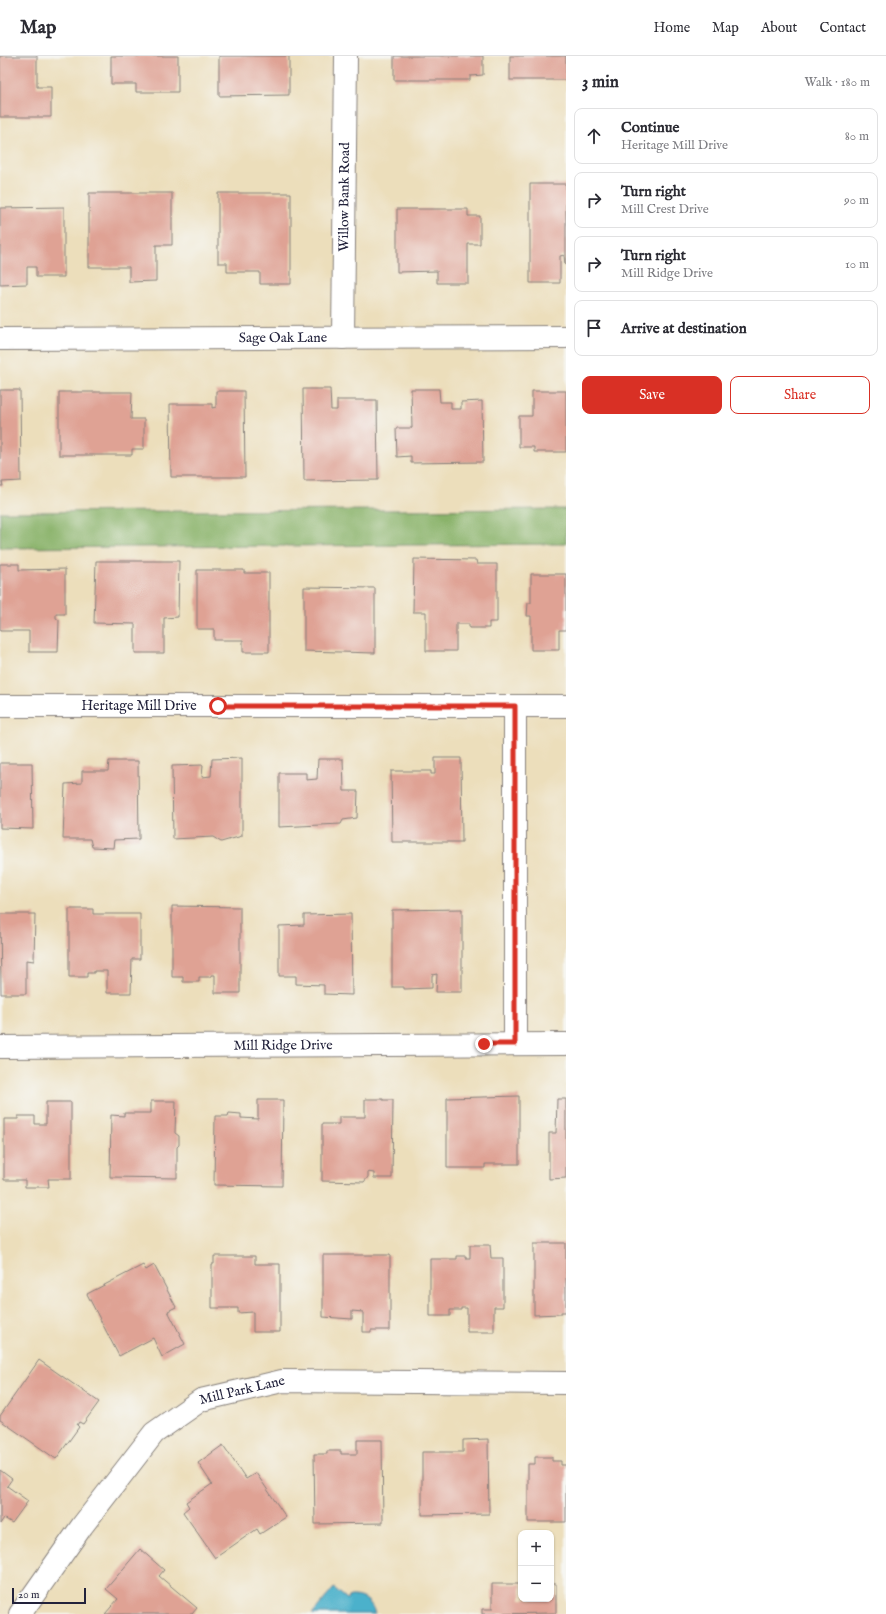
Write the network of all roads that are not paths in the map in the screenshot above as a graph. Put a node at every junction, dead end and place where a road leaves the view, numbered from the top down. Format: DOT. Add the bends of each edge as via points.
graph roads {
  1 [pos="346,56"];
  2 [pos="566,337"];
  3 [pos="343,338"];
  4 [pos="0,339"];
  5 [pos="0,706"];
  6 [pos="515,706"];
  7 [pos="566,706"];
  8 [pos="515,1044"];
  9 [pos="566,1044"];
  10 [pos="0,1048"];
  11 [pos="566,1383"];
  12 [pos="20,1614"];
  1 -- 3 [label="street, Willow Bank Road"];
  2 -- 3 [label="street, Sage Oak Lane"];
  3 -- 4 [label="street, Sage Oak Lane"];
  5 -- 6 [label="street, Heritage Mill Drive"];
  6 -- 7 [label="street, Heritage Mill Drive"];
  6 -- 8 [label="street"];
  8 -- 9 [label="street, Mill Ridge Drive"];
  8 -- 10 [label="street, Mill Ridge Drive"];
  11 -- 12 [label="street, Mill Park Lane" via="282,1381 200,1400 154,1433 82,1526"];
}
